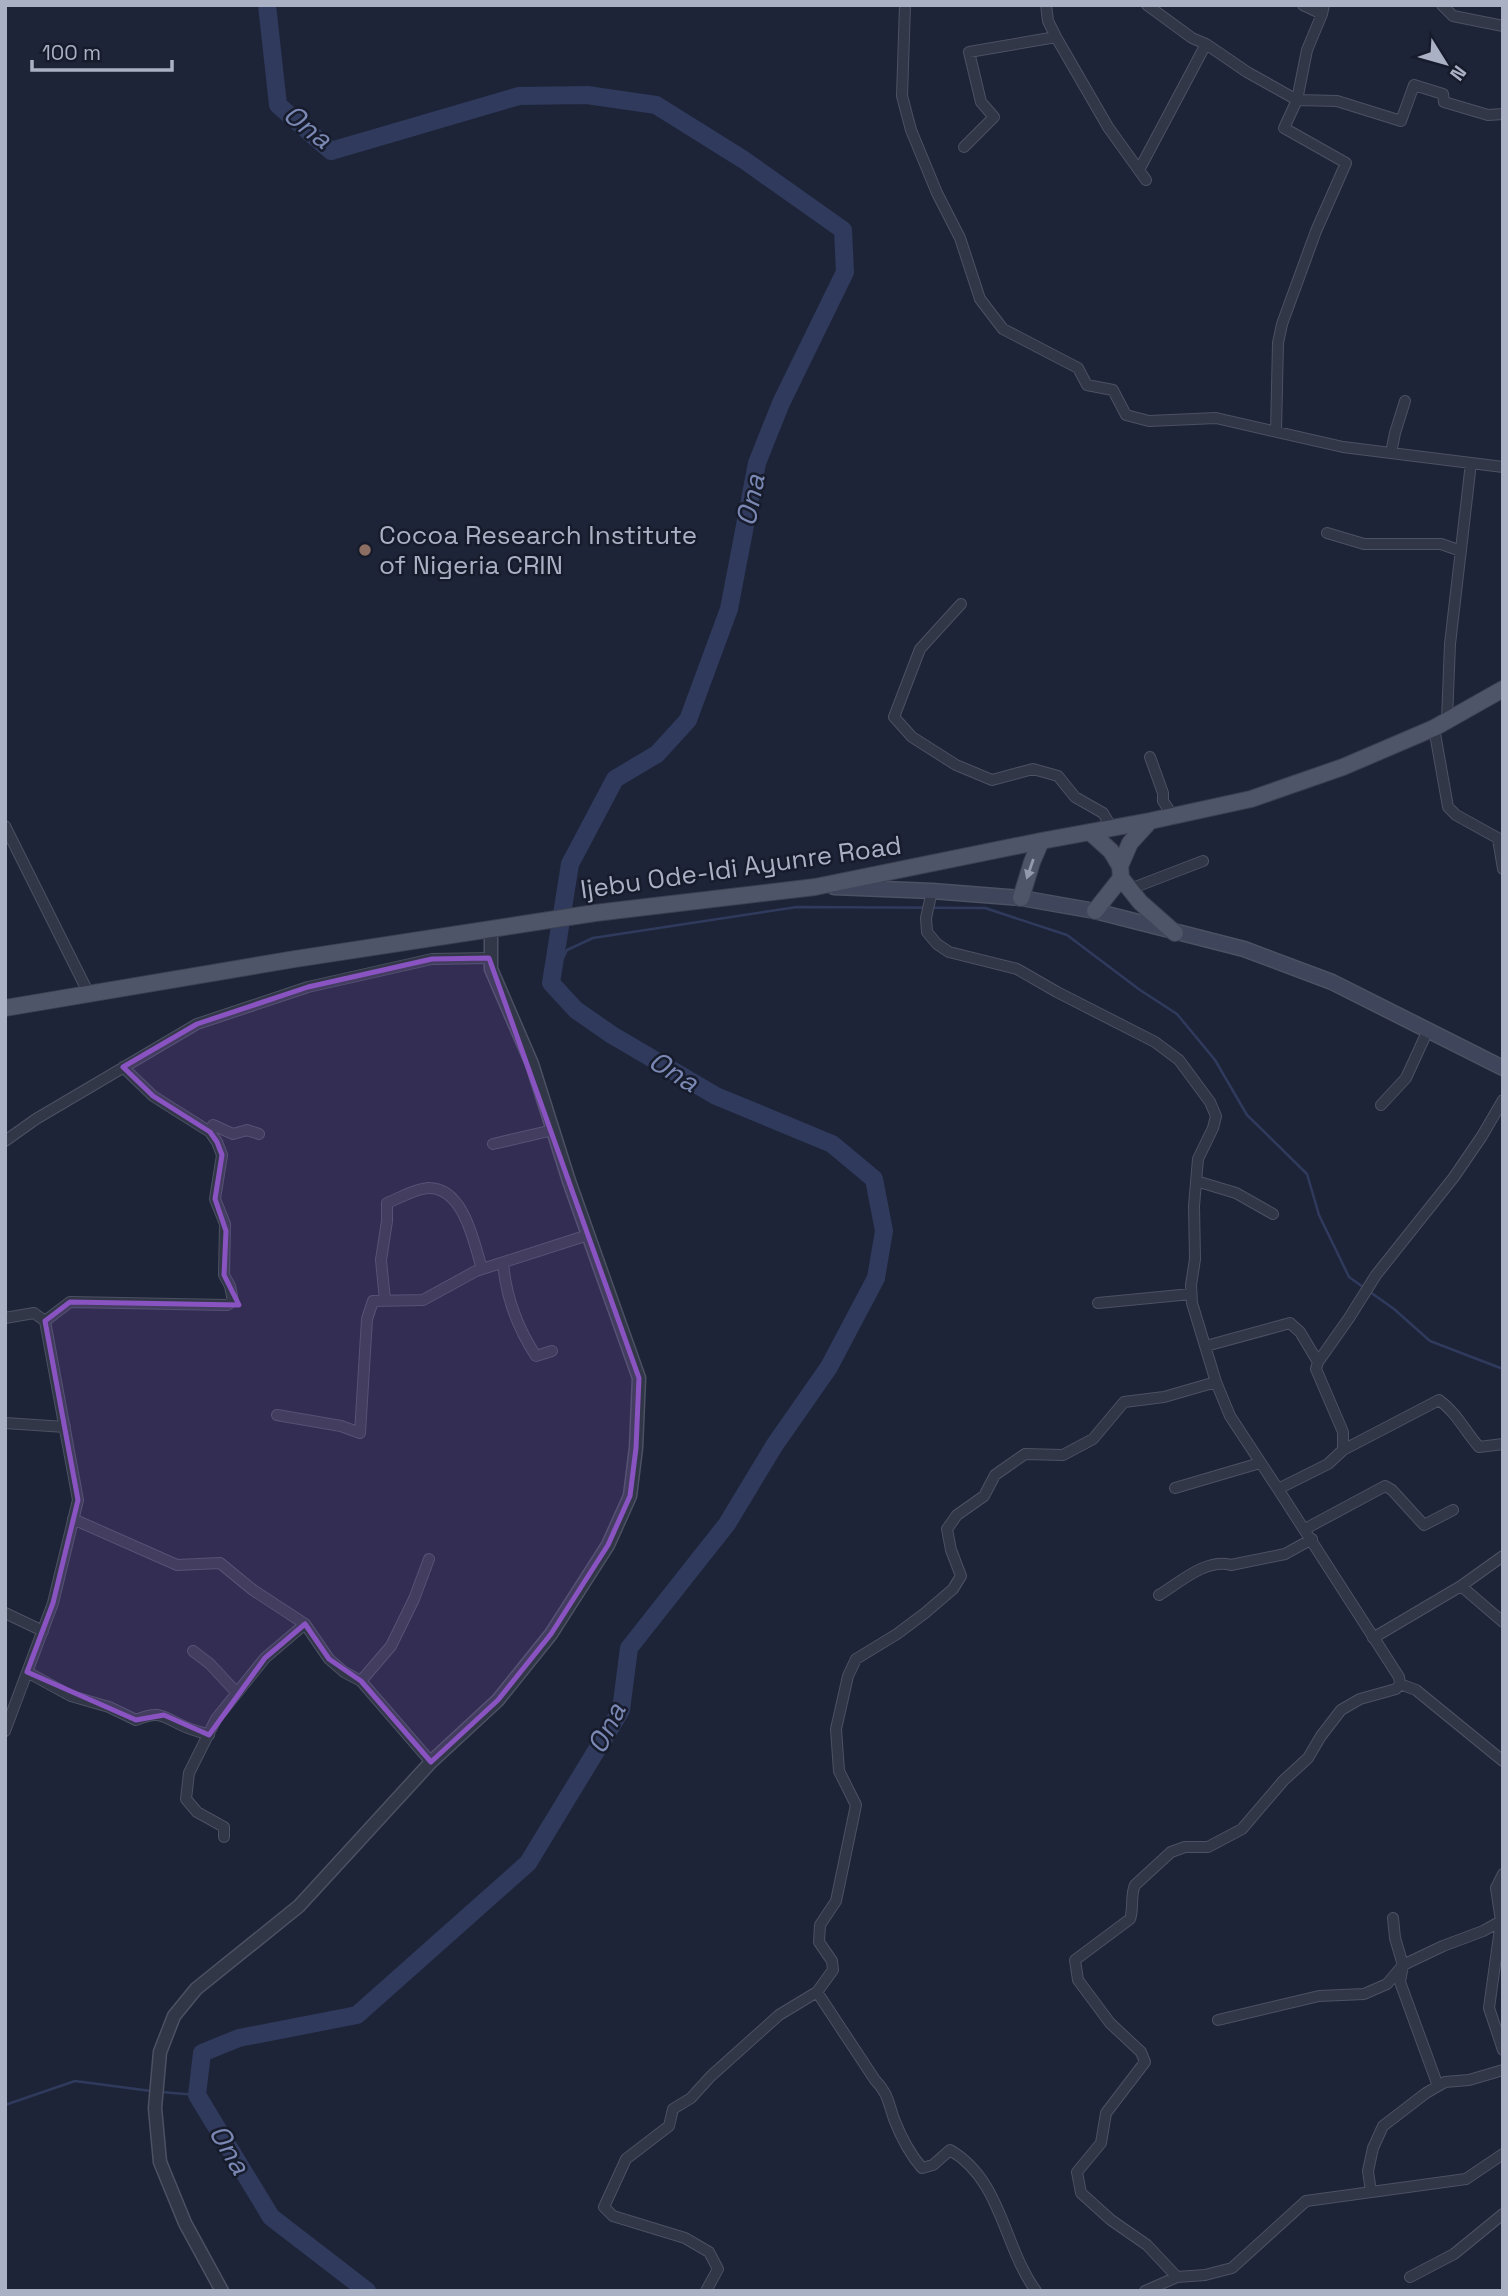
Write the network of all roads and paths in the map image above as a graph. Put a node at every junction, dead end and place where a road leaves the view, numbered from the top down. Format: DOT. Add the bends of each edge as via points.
graph roads {
  1 [pos="905,5"];
  2 [pos="1046,5"];
  3 [pos="1147,5"];
  4 [pos="1303,5"];
  5 [pos="1442,5"];
  6 [pos="1323,10"];
  7 [pos="1503,26"];
  8 [pos="1056,37"];
  9 [pos="1206,44"];
  10 [pos="1297,100"];
  11 [pos="1503,114"];
  12 [pos="964,147"];
  13 [pos="1139,170"];
  14 [pos="1146,180"];
  15 [pos="1405,401"];
  16 [pos="1276,431"];
  17 [pos="1391,453"];
  18 [pos="1471,463"];
  19 [pos="1503,467"];
  20 [pos="1327,533"];
  21 [pos="1461,551"];
  22 [pos="961,604"];
  23 [pos="1499,695"];
  24 [pos="1440,724"];
  25 [pos="1150,757"];
  26 [pos="1173,816"];
  27 [pos="1150,821"];
  28 [pos="5,826"];
  29 [pos="1112,828"];
  30 [pos="1090,832"];
  31 [pos="1500,840"];
  32 [pos="1041,841"];
  33 [pos="1203,860"];
  34 [pos="1503,869"];
  35 [pos="1124,878"];
  36 [pos="815,887"];
  37 [pos="930,897"];
  38 [pos="1021,898"];
  39 [pos="1095,911"];
  40 [pos="491,930"];
  41 [pos="1175,933"];
  42 [pos="489,958"];
  43 [pos="89,994"];
  44 [pos="5,1008"];
  45 [pos="1427,1030"];
  46 [pos="1500,1062"];
  47 [pos="124,1067"];
  48 [pos="1503,1100"];
  49 [pos="1381,1105"];
  50 [pos="552,1129"];
  51 [pos="210,1132"];
  52 [pos="259,1133"];
  53 [pos="5,1142"];
  54 [pos="493,1144"];
  55 [pos="1196,1181"];
  56 [pos="1273,1214"];
  57 [pos="588,1236"];
  58 [pos="503,1263"];
  59 [pos="482,1269"];
  60 [pos="1191,1294"];
  61 [pos="385,1300"];
  62 [pos="1098,1303"];
  63 [pos="5,1318"];
  64 [pos="46,1321"];
  65 [pos="1206,1346"];
  66 [pos="552,1351"];
  67 [pos="1318,1362"];
  68 [pos="1216,1382"];
  69 [pos="277,1415"];
  70 [pos="5,1423"];
  71 [pos="65,1427"];
  72 [pos="1503,1444"];
  73 [pos="1343,1450"];
  74 [pos="1260,1463"];
  75 [pos="1175,1488"];
  76 [pos="1278,1489"];
  77 [pos="1453,1510"];
  78 [pos="73,1519"];
  79 [pos="1305,1529"];
  80 [pos="1312,1539"];
  81 [pos="1503,1556"];
  82 [pos="429,1559"];
  83 [pos="1461,1586"];
  84 [pos="1159,1595"];
  85 [pos="5,1613"];
  86 [pos="1503,1622"];
  87 [pos="305,1624"];
  88 [pos="43,1631"];
  89 [pos="1373,1638"];
  90 [pos="193,1651"];
  91 [pos="27,1672"];
  92 [pos="361,1681"];
  93 [pos="1401,1684"];
  94 [pos="236,1692"];
  95 [pos="5,1731"];
  96 [pos="209,1735"];
  97 [pos="1503,1761"];
  98 [pos="431,1762"];
  99 [pos="224,1837"];
  100 [pos="1503,1874"];
  101 [pos="1393,1918"];
  102 [pos="1501,1921"];
  103 [pos="1403,1965"];
  104 [pos="817,1993"];
  105 [pos="1219,2020"];
  106 [pos="1503,2050"];
  107 [pos="1503,2070"];
  108 [pos="1438,2087"];
  109 [pos="1503,2154"];
  110 [pos="1371,2192"];
  111 [pos="1503,2214"];
  112 [pos="1177,2277"];
  113 [pos="1410,2277"];
  114 [pos="222,2291"];
  115 [pos="706,2291"];
  116 [pos="1036,2291"];
  117 [pos="1145,2291"];
  1 -- 16 [label="street" via="902,96 911,130 960,238 980,299 1003,329 1078,368 1087,385 1114,390 1131,418 1216,418"];
  2 -- 8 [label="street"];
  3 -- 9 [label="street"];
  4 -- 6 [label="street"];
  5 -- 7 [label="street" via="1453,16"];
  6 -- 10 [label="street" via="1307,50"];
  8 -- 12 [label="street" via="969,52 981,102 994,117"];
  8 -- 13 [label="street" via="1108,127"];
  9 -- 10 [label="street"];
  9 -- 13 [label="street"];
  10 -- 11 [label="street" via="1337,101 1401,121 1414,85 1443,94 1444,102 1488,115"];
  10 -- 16 [label="street" via="1284,128 1346,163 1282,324"];
  13 -- 14 [label="street"];
  15 -- 17 [label="street"];
  16 -- 17 [label="street"];
  17 -- 18 [label="street"];
  18 -- 19 [label="street"];
  18 -- 21 [label="street"];
  20 -- 21 [label="street" via="1364,544 1441,544"];
  21 -- 24 [label="street"];
  22 -- 29 [label="street" via="920,649 894,717 912,737 956,765 992,780 1033,769 1058,776 1075,797 1103,813"];
  23 -- 24 [label="main road, Ijebu Ode-Idi Ayunre Road"];
  24 -- 26 [label="main road, Ijebu Ode-Idi Ayunre Road" via="1251,799"];
  24 -- 31 [label="street" via="1448,807"];
  25 -- 26 [label="street" via="1163,801"];
  26 -- 27 [label="main road, Ijebu Ode-Idi Ayunre Road"];
  27 -- 29 [label="main road, Ijebu Ode-Idi Ayunre Road"];
  27 -- 35 [label="main road" via="1130,843"];
  28 -- 43 [label="street"];
  29 -- 30 [label="main road, Ijebu Ode-Idi Ayunre Road"];
  30 -- 32 [label="main road, Ijebu Ode-Idi Ayunre Road"];
  30 -- 35 [label="main road" via="1111,851"];
  31 -- 34 [label="street"];
  32 -- 36 [label="main road, Ijebu Ode-Idi Ayunre Road"];
  32 -- 38 [label="main road, one-way"];
  33 -- 35 [label="street"];
  35 -- 39 [label="main road"];
  35 -- 41 [label="main road" via="1154,917"];
  36 -- 37 [label="main road"];
  36 -- 40 [label="main road, Ijebu Ode-Idi Ayunre Road"];
  37 -- 38 [label="main road"];
  37 -- 55 [label="street" via="927,932 949,952 1017,969 1155,1042 1179,1060 1216,1116 1198,1159"];
  38 -- 39 [label="main road"];
  39 -- 41 [label="main road"];
  40 -- 42 [label="street"];
  40 -- 43 [label="main road, Ijebu Ode-Idi Ayunre Road"];
  41 -- 45 [label="main road" via="1244,949 1332,982"];
  42 -- 47 [label="street" via="432,959 307,986 197,1024"];
  42 -- 50 [label="street" via="532,1064"];
  43 -- 44 [label="main road, Ijebu Ode-Idi Ayunre Road"];
  45 -- 46 [label="main road"];
  45 -- 49 [label="street" via="1406,1078"];
  47 -- 51 [label="street" via="153,1096"];
  47 -- 53 [label="street"];
  48 -- 67 [label="street" via="1454,1177 1376,1275"];
  50 -- 54 [label="street"];
  50 -- 57 [label="street"];
  51 -- 52 [label="street" via="213,1125 233,1134"];
  51 -- 64 [label="street" via="222,1155 215,1199 225,1224 224,1275 233,1301 227,1305 70,1302"];
  55 -- 56 [label="street" via="1237,1193"];
  55 -- 60 [label="street"];
  57 -- 58 [label="street"];
  57 -- 98 [label="street" via="639,1378 630,1496 608,1545 551,1634 498,1700"];
  58 -- 59 [label="street"];
  58 -- 66 [label="street" via="513,1315 527,1342 536,1356"];
  59 -- 61 [label="street" via="423,1300"];
  59 -- 61 [label="street" via="470,1228 452,1198 432,1188 418,1189 387,1203 381,1260"];
  60 -- 62 [label="street"];
  60 -- 65 [label="street"];
  61 -- 69 [label="street" via="373,1301 367,1319 360,1433"];
  63 -- 64 [label="street" via="34,1314"];
  64 -- 71 [label="street"];
  65 -- 67 [label="street" via="1290,1323"];
  65 -- 68 [label="street"];
  67 -- 73 [label="street" via="1316,1369 1343,1432"];
  68 -- 74 [label="street" via="1230,1416"];
  68 -- 104 [label="street" via="1164,1397 1124,1402 1093,1440 1063,1455 1025,1454 995,1475 984,1496 957,1515 947,1529 961,1576 953,1589 897,1634 856,1659 836,1729 839,1771 856,1805 836,1901 820,1925 819,1942 833,1970"];
  70 -- 71 [label="street"];
  71 -- 78 [label="street" via="78,1500"];
  72 -- 73 [label="street" via="1479,1447 1451,1408 1439,1400"];
  73 -- 76 [label="street" via="1328,1464"];
  74 -- 75 [label="street"];
  74 -- 76 [label="street"];
  76 -- 79 [label="street"];
  77 -- 79 [label="street" via="1424,1525 1385,1486"];
  78 -- 87 [label="street" via="177,1565 220,1563"];
  78 -- 88 [label="street"];
  79 -- 80 [label="street"];
  80 -- 84 [label="street" via="1285,1554 1200,1569"];
  80 -- 89 [label="street"];
  81 -- 83 [label="street"];
  82 -- 92 [label="street" via="391,1646"];
  83 -- 86 [label="street"];
  83 -- 89 [label="street"];
  85 -- 88 [label="street"];
  87 -- 92 [label="street" via="329,1659"];
  87 -- 94 [label="street" via="265,1658"];
  88 -- 91 [label="street"];
  89 -- 93 [label="street"];
  90 -- 94 [label="street"];
  91 -- 95 [label="street"];
  91 -- 96 [label="street" via="71,1696 136,1720 164,1715"];
  92 -- 98 [label="street"];
  93 -- 97 [label="street" via="1416,1690"];
  93 -- 112 [label="street" via="1342,1710 1308,1758 1242,1829 1208,1847 1171,1852 1135,1885 1130,1919 1075,1960 1078,1980 1110,2023 1142,2052 1145,2062 1106,2113 1101,2143 1077,2172 1081,2193 1147,2245"];
  94 -- 96 [label="street"];
  96 -- 99 [label="street" via="189,1773 186,1799 197,1812 224,1827"];
  98 -- 114 [label="street" via="299,1906 196,1989 169,2028 160,2052 155,2108 160,2162 185,2223"];
  100 -- 102 [label="street" via="1496,1888"];
  101 -- 103 [label="street"];
  102 -- 103 [label="street"];
  102 -- 106 [label="street" via="1489,2008"];
  103 -- 105 [label="street" via="1387,1984 1363,1994 1319,1996"];
  103 -- 108 [label="street" via="1399,1982"];
  104 -- 115 [label="street" via="779,2015 691,2098 673,2109 669,2126 626,2159 609,2193 604,2207 613,2216 685,2238 709,2252 718,2269"];
  104 -- 116 [label="street" via="886,2091 909,2153 922,2168 950,2150 966,2159 983,2179 1024,2274"];
  107 -- 108 [label="street"];
  108 -- 110 [label="street" via="1383,2126 1368,2171"];
  109 -- 110 [label="street" via="1466,2179"];
  110 -- 112 [label="street" via="1306,2201 1232,2268"];
  111 -- 113 [label="street" via="1454,2254"];
  112 -- 117 [label="street"];
}
